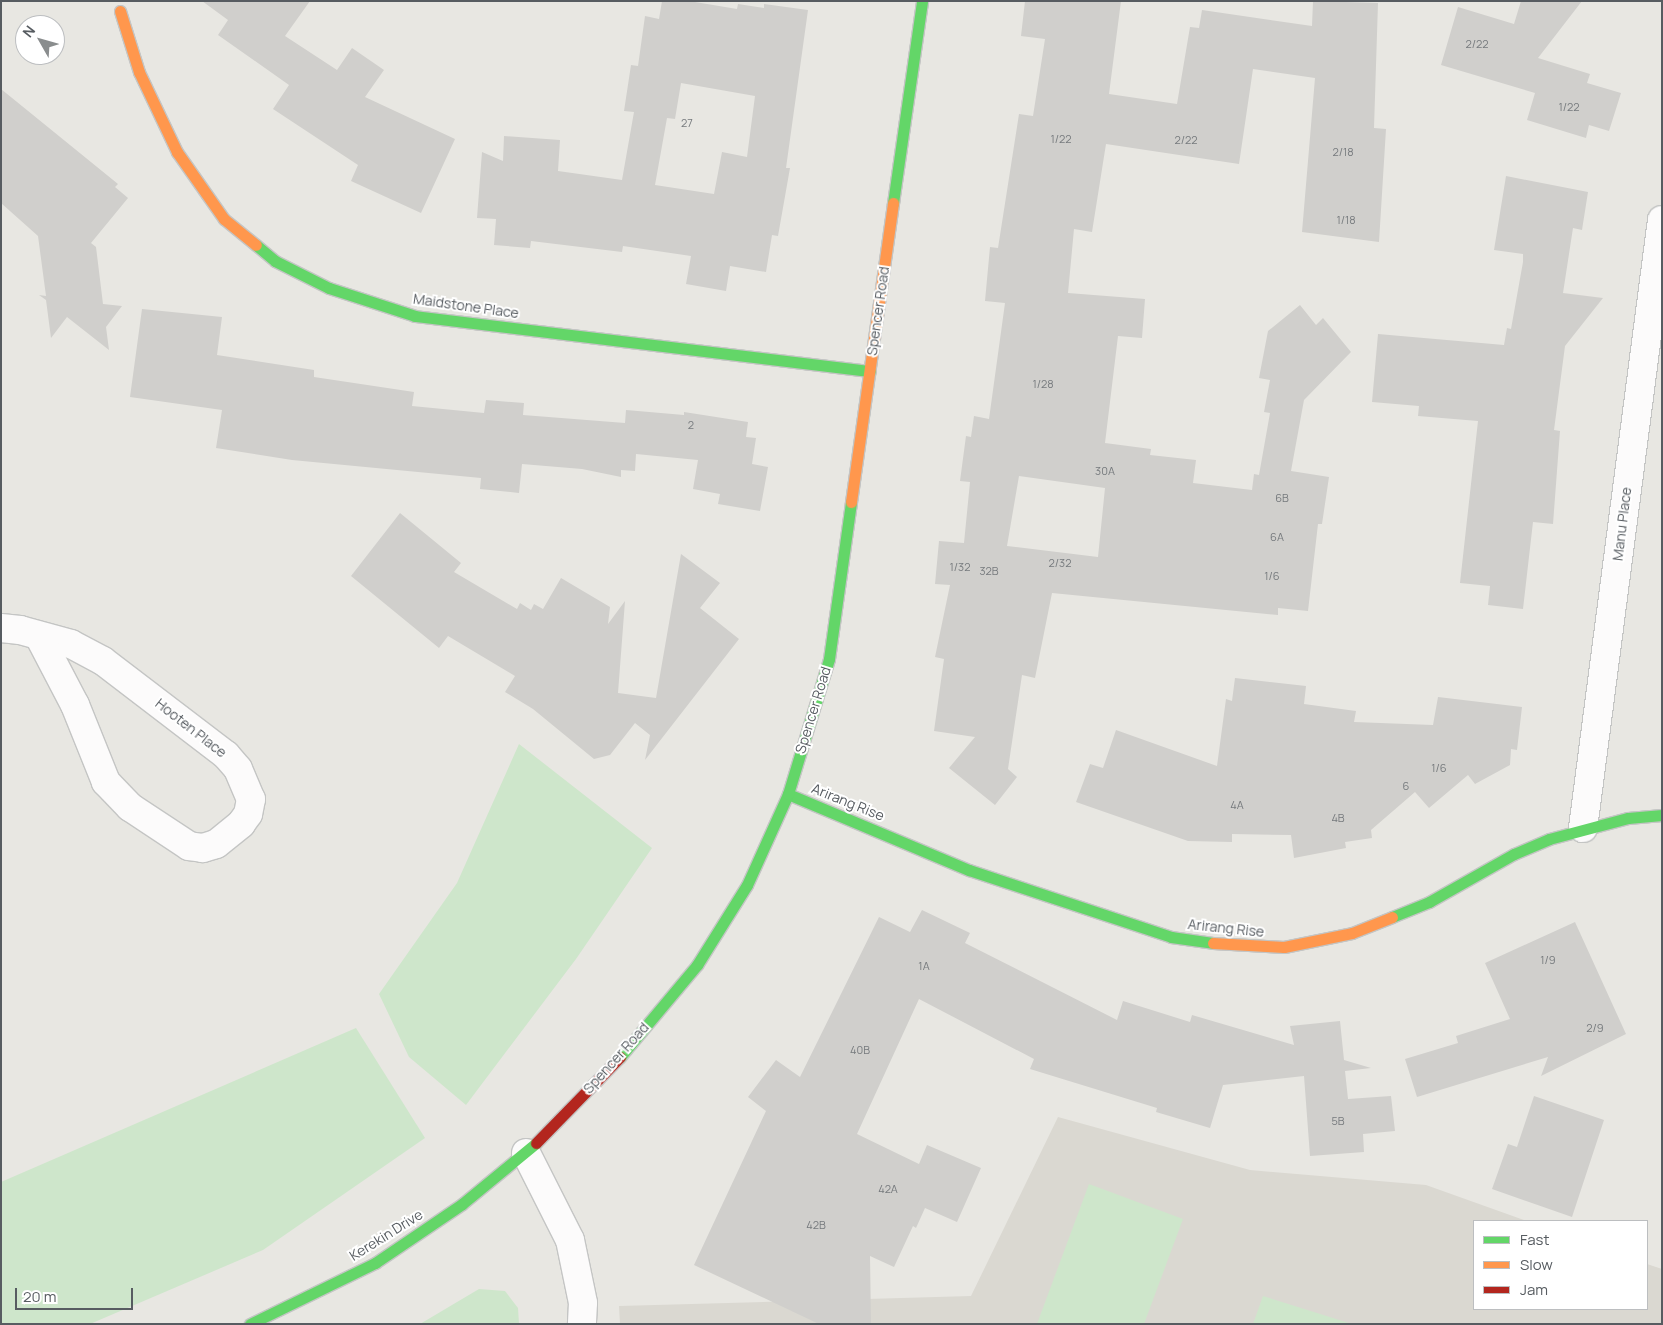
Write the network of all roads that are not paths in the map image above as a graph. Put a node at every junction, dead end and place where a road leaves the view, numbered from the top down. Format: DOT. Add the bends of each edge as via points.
graph roads {
  1 [pos="922,1"];
  2 [pos="120,12"];
  3 [pos="1662,220"];
  4 [pos="870,371"];
  5 [pos="1,628"];
  6 [pos="39,636"];
  7 [pos="788,794"];
  8 [pos="1662,816"];
  9 [pos="1583,828"];
  10 [pos="526,1153"];
  11 [pos="250,1324"];
  12 [pos="582,1324"];
  1 -- 4 [label="street, Spencer Road"];
  2 -- 4 [label="street, Maidstone Place" via="139,72 177,152 224,219 274,260 329,288 415,316"];
  3 -- 9 [label="street, Manu Place"];
  4 -- 7 [label="street, Spencer Road" via="829,660"];
  5 -- 6 [label="street, Hooten Place"];
  6 -- 6 [label="street, Hooten Place" via="71,644 103,661 226,755 238,768 251,799 248,814 241,824 216,844 203,848 189,846 130,807 106,782 76,705"];
  7 -- 9 [label="street, Arirang Rise" via="969,870 1125,923 1171,937 1247,947 1284,947 1352,933 1429,902 1514,854"];
  7 -- 10 [label="street, Spencer Road" via="748,885 697,965 617,1061"];
  8 -- 9 [label="street, Arirang Rise"];
  10 -- 11 [label="street, Kerekin Drive" via="462,1204 375,1263"];
  10 -- 12 [label="street" via="570,1240 582,1302"];
}
